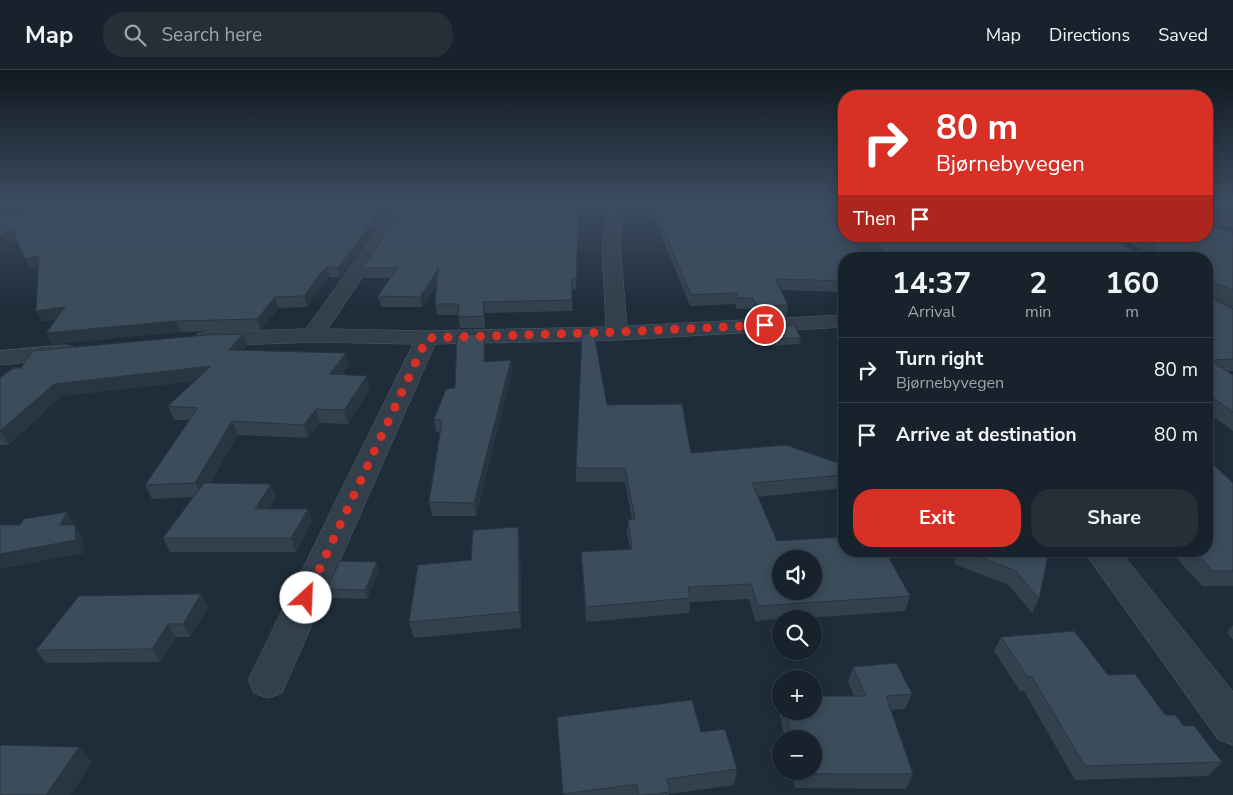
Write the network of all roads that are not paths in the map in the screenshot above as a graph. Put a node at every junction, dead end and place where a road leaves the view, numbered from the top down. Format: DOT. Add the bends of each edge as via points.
graph roads {
  1 [pos="380,239"];
  2 [pos="612,239"];
  3 [pos="855,242"];
  4 [pos="863,252"];
  5 [pos="1213,301"];
  6 [pos="1233,301"];
  7 [pos="1213,304"];
  8 [pos="1233,314"];
  9 [pos="838,321"];
  10 [pos="617,332"];
  11 [pos="313,335"];
  12 [pos="427,338"];
  13 [pos="182,340"];
  14 [pos="86,350"];
  15 [pos="0,358"];
  16 [pos="1106,557"];
  17 [pos="268,680"];
  18 [pos="1233,725"];
  1 -- 11 [label="street"];
  2 -- 10 [label="street"];
  3 -- 4 [label="street"];
  5 -- 6 [label="street"];
  7 -- 8 [label="street"];
  9 -- 10 [label="street"];
  10 -- 12 [label="street"];
  11 -- 12 [label="street"];
  11 -- 13 [label="street"];
  12 -- 17 [label="street"];
  14 -- 15 [label="street"];
  16 -- 18 [label="street"];
}
